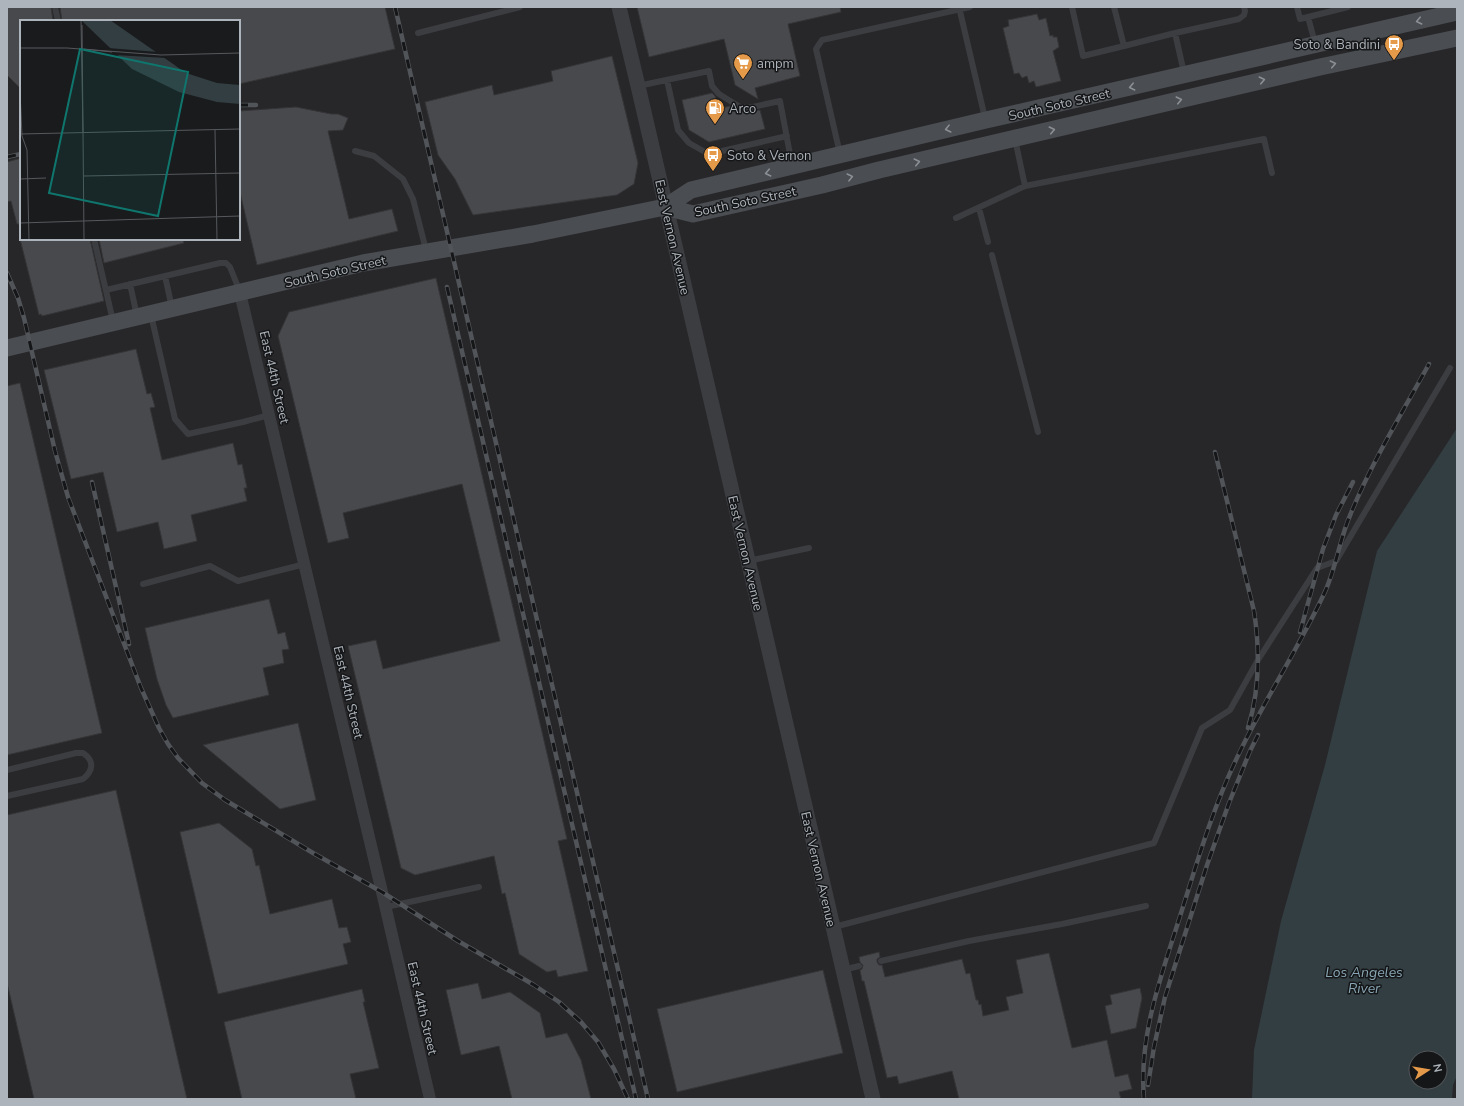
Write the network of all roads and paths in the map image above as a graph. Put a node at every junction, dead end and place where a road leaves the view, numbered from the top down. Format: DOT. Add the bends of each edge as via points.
graph roads {
  1 [pos="55,7"];
  2 [pos="520,7"];
  3 [pos="619,7"];
  4 [pos="970,7"];
  5 [pos="1072,7"];
  6 [pos="1114,7"];
  7 [pos="1244,7"];
  8 [pos="1297,7"];
  9 [pos="1348,7"];
  10 [pos="960,8"];
  11 [pos="1332,9"];
  12 [pos="1457,12"];
  13 [pos="1308,17"];
  14 [pos="58,20"];
  15 [pos="418,33"];
  16 [pos="1175,33"];
  17 [pos="1457,38"];
  18 [pos="1315,44"];
  19 [pos="1124,46"];
  20 [pos="1185,74"];
  21 [pos="667,80"];
  22 [pos="638,86"];
  23 [pos="986,120"];
  24 [pos="787,136"];
  25 [pos="1014,139"];
  26 [pos="991,145"];
  27 [pos="355,151"];
  28 [pos="841,155"];
  29 [pos="793,167"];
  30 [pos="1272,173"];
  31 [pos="1025,186"];
  32 [pos="665,207"];
  33 [pos="979,208"];
  34 [pos="956,218"];
  35 [pos="94,240"];
  36 [pos="988,242"];
  37 [pos="427,252"];
  38 [pos="992,255"];
  39 [pos="165,276"];
  40 [pos="130,284"];
  41 [pos="106,290"];
  42 [pos="240,293"];
  43 [pos="172,309"];
  44 [pos="144,316"];
  45 [pos="113,323"];
  46 [pos="7,348"];
  47 [pos="1450,368"];
  48 [pos="269,415"];
  49 [pos="1038,432"];
  50 [pos="809,548"];
  51 [pos="748,561"];
  52 [pos="304,564"];
  53 [pos="143,584"];
  54 [pos="7,770"];
  55 [pos="7,796"];
  56 [pos="479,887"];
  57 [pos="1146,906"];
  58 [pos="386,907"];
  59 [pos="833,927"];
  60 [pos="881,961"];
  61 [pos="859,966"];
  62 [pos="843,970"];
  63 [pos="430,1099"];
  64 [pos="873,1099"];
  1 -- 14 [label="lane"];
  2 -- 15 [label="lane"];
  3 -- 22 [label="street, East Vernon Avenue"];
  4 -- 10 [label="lane"];
  5 -- 19 [label="lane" via="1083,56"];
  6 -- 19 [label="lane"];
  7 -- 16 [label="lane" via="1244,16 1239,19"];
  8 -- 13 [label="lane" via="1300,19"];
  9 -- 11 [label="lane"];
  10 -- 23 [label="lane"];
  10 -- 28 [label="lane" via="822,40 816,49"];
  11 -- 13 [label="lane"];
  12 -- 18 [label="main road, South Soto Street, one-way"];
  13 -- 18 [label="lane"];
  16 -- 19 [label="lane"];
  16 -- 20 [label="lane"];
  25 -- 17 [label="main road, South Soto Street, one-way" via="1320,67"];
  18 -- 20 [label="main road, South Soto Street"];
  20 -- 23 [label="main road, South Soto Street, one-way"];
  21 -- 22 [label="lane"];
  21 -- 24 [label="lane" via="709,71 712,86 719,94 740,107 748,108 780,101"];
  21 -- 24 [label="lane" via="678,130 689,143 705,152 722,152"];
  22 -- 32 [label="street, East Vernon Avenue"];
  23 -- 26 [label="main road"];
  23 -- 28 [label="main road, South Soto Street, one-way"];
  24 -- 29 [label="lane"];
  25 -- 26 [label="main road, South Soto Street"];
  25 -- 31 [label="lane"];
  32 -- 26 [label="main road, South Soto Street, one-way" via="693,214"];
  27 -- 37 [label="lane" via="374,156 403,179 413,199"];
  28 -- 29 [label="main road, South Soto Street"];
  29 -- 32 [label="main road, South Soto Street, one-way" via="691,190"];
  30 -- 31 [label="lane" via="1264,139"];
  31 -- 33 [label="lane"];
  32 -- 37 [label="main road, South Soto Street"];
  32 -- 51 [label="street, East Vernon Avenue"];
  33 -- 34 [label="lane"];
  33 -- 36 [label="lane"];
  35 -- 41 [label="lane"];
  37 -- 42 [label="main road, South Soto Street" via="363,263"];
  38 -- 49 [label="lane"];
  39 -- 40 [label="lane"];
  39 -- 42 [label="lane" via="226,262"];
  39 -- 43 [label="lane"];
  40 -- 41 [label="lane"];
  40 -- 44 [label="lane"];
  41 -- 45 [label="lane"];
  42 -- 43 [label="main road, South Soto Street"];
  42 -- 48 [label="street, East 44th Street"];
  43 -- 44 [label="main road, South Soto Street"];
  44 -- 45 [label="main road, South Soto Street"];
  44 -- 48 [label="lane" via="175,419 188,434"];
  45 -- 46 [label="main road, South Soto Street"];
  47 -- 59 [label="lane" via="1336,561 1317,568 1258,660 1230,710 1202,728 1154,843"];
  48 -- 52 [label="street, East 44th Street"];
  50 -- 51 [label="lane"];
  51 -- 59 [label="street, East Vernon Avenue"];
  52 -- 53 [label="lane" via="238,580 210,566"];
  52 -- 58 [label="street, East 44th Street"];
  54 -- 55 [label="lane" via="83,752 91,760 92,768 82,779"];
  56 -- 58 [label="lane"];
  57 -- 60 [label="lane" via="969,940"];
  58 -- 63 [label="street, East 44th Street"];
  59 -- 62 [label="street, East Vernon Avenue"];
  61 -- 62 [label="lane"];
  62 -- 64 [label="street, East Vernon Avenue"];
}
